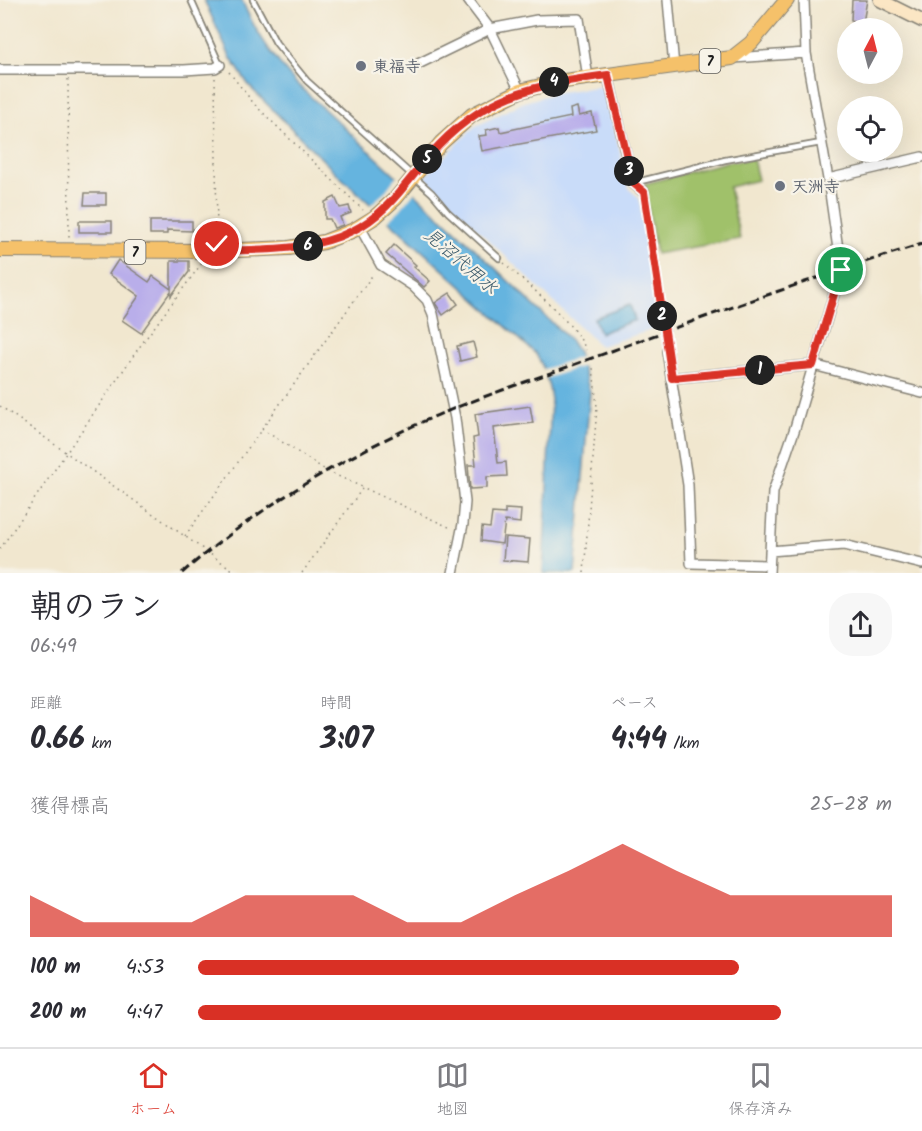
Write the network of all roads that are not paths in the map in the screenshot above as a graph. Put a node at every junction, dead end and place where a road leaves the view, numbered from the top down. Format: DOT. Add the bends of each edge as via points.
graph roads {
  1 [pos="190,0"];
  2 [pos="254,0"];
  3 [pos="468,0"];
  4 [pos="668,0"];
  5 [pos="786,0"];
  6 [pos="804,0"];
  7 [pos="880,0"];
  8 [pos="922,21"];
  9 [pos="490,29"];
  10 [pos="806,53"];
  11 [pos="732,58"];
  12 [pos="416,65"];
  13 [pos="218,67"];
  14 [pos="674,67"];
  15 [pos="0,70"];
  16 [pos="608,75"];
  17 [pos="588,78"];
  18 [pos="520,91"];
  19 [pos="821,143"];
  20 [pos="922,157"];
  21 [pos="411,178"];
  22 [pos="828,179"];
  23 [pos="633,183"];
  24 [pos="644,192"];
  25 [pos="369,221"];
  26 [pos="0,250"];
  27 [pos="499,258"];
  28 [pos="668,351"];
  29 [pos="813,365"];
  30 [pos="672,378"];
  31 [pos="922,393"];
  32 [pos="770,551"];
  33 [pos="922,564"];
  34 [pos="769,569"];
  35 [pos="453,573"];
  1 -- 13 [label="lane"];
  2 -- 21 [label="lane" via="271,35 301,74"];
  3 -- 9 [label="street"];
  4 -- 14 [label="street"];
  5 -- 11 [label="main road, 7" via="751,43"];
  6 -- 10 [label="street"];
  7 -- 8 [label="main road"];
  9 -- 12 [label="street"];
  9 -- 17 [label="street" via="537,20 579,19"];
  9 -- 18 [label="street"];
  10 -- 11 [label="street"];
  10 -- 19 [label="street"];
  11 -- 14 [label="main road, 7"];
  13 -- 15 [label="street"];
  14 -- 16 [label="main road, 7"];
  16 -- 17 [label="main road, 7"];
  16 -- 23 [label="street"];
  17 -- 18 [label="main road, 7"];
  18 -- 21 [label="main road, 7" via="472,115 441,142"];
  19 -- 22 [label="street"];
  19 -- 23 [label="lane" via="725,160"];
  20 -- 22 [label="street"];
  21 -- 25 [label="main road, 7" via="396,198"];
  21 -- 27 [label="lane" via="432,193"];
  22 -- 29 [label="street" via="841,270"];
  23 -- 24 [label="street"];
  24 -- 28 [label="lane"];
  25 -- 26 [label="main road, 7" via="332,240 303,247 211,251"];
  25 -- 35 [label="street" via="381,265 413,286 427,300 433,314 455,418 465,502"];
  28 -- 30 [label="street"];
  29 -- 30 [label="street"];
  29 -- 31 [label="street"];
  29 -- 32 [label="street" via="772,492"];
  30 -- 34 [label="street" via="688,485 691,563"];
  32 -- 33 [label="street" via="844,545"];
  32 -- 34 [label="street"];
}
